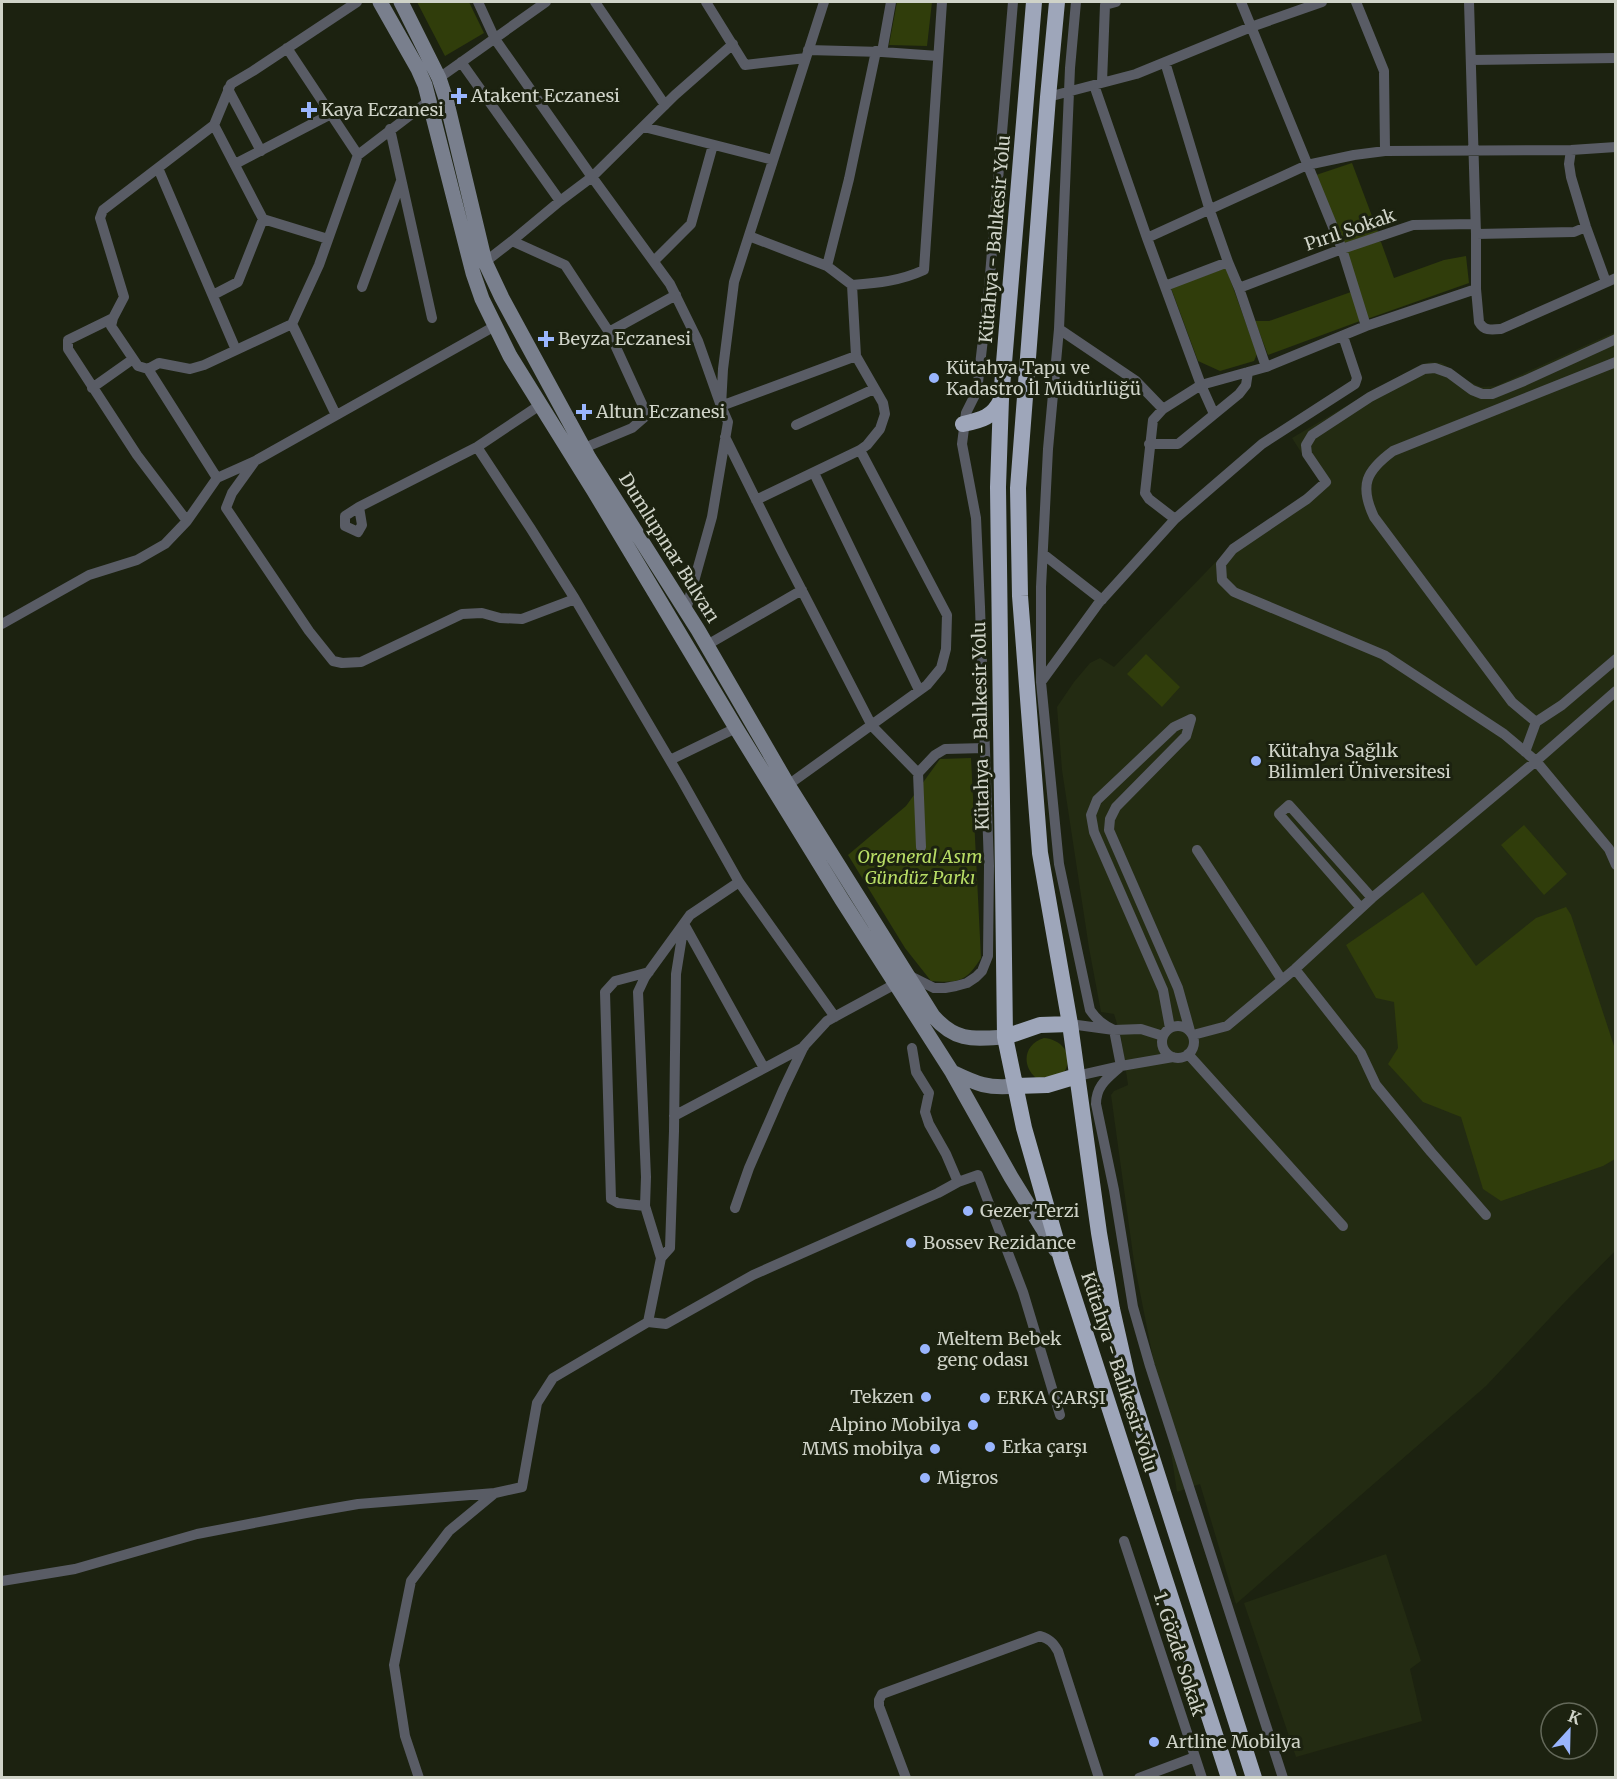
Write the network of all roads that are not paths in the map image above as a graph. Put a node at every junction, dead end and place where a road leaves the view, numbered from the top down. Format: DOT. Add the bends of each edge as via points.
graph roads {
  1 [pos="357,2"];
  2 [pos="380,2"];
  3 [pos="401,2"];
  4 [pos="478,2"];
  5 [pos="546,2"];
  6 [pos="595,2"];
  7 [pos="705,2"];
  8 [pos="824,2"];
  9 [pos="891,2"];
  10 [pos="942,2"];
  11 [pos="1013,2"];
  12 [pos="1034,2"];
  13 [pos="1057,2"];
  14 [pos="1076,2"];
  15 [pos="1240,2"];
  16 [pos="1322,2"];
  17 [pos="1356,2"];
  18 [pos="1469,2"];
  19 [pos="1109,3"];
  20 [pos="1251,27"];
  21 [pos="495,39"];
  22 [pos="733,44"];
  23 [pos="287,48"];
  24 [pos="879,52"];
  25 [pos="807,54"];
  26 [pos="938,56"];
  27 [pos="1616,58"];
  28 [pos="1471,60"];
  29 [pos="461,62"];
  30 [pos="1166,62"];
  31 [pos="1070,68"];
  32 [pos="439,78"];
  33 [pos="1098,83"];
  34 [pos="1081,88"];
  35 [pos="228,89"];
  36 [pos="1070,91"];
  37 [pos="1048,97"];
  38 [pos="430,100"];
  39 [pos="665,105"];
  40 [pos="331,114"];
  41 [pos="214,125"];
  42 [pos="644,127"];
  43 [pos="390,129"];
  44 [pos="713,145"];
  45 [pos="1616,147"];
  46 [pos="1571,150"];
  47 [pos="261,151"];
  48 [pos="1385,151"];
  49 [pos="1473,151"];
  50 [pos="358,155"];
  51 [pos="773,160"];
  52 [pos="235,164"];
  53 [pos="1307,165"];
  54 [pos="158,168"];
  55 [pos="592,177"];
  56 [pos="401,180"];
  57 [pos="560,201"];
  58 [pos="1210,210"];
  59 [pos="263,219"];
  60 [pos="1586,227"];
  61 [pos="1476,229"];
  62 [pos="749,236"];
  63 [pos="1147,238"];
  64 [pos="328,239"];
  65 [pos="512,241"];
  66 [pos="1342,249"];
  67 [pos="654,261"];
  68 [pos="485,262"];
  69 [pos="1228,262"];
  70 [pos="827,266"];
  71 [pos="1611,280"];
  72 [pos="852,285"];
  73 [pos="1165,286"];
  74 [pos="362,287"];
  75 [pos="1239,288"];
  76 [pos="1476,289"];
  77 [pos="213,295"];
  78 [pos="676,295"];
  79 [pos="113,318"];
  80 [pos="432,318"];
  81 [pos="292,324"];
  82 [pos="495,326"];
  83 [pos="1366,326"];
  84 [pos="1059,329"];
  85 [pos="609,332"];
  86 [pos="1342,336"];
  87 [pos="1616,339"];
  88 [pos="236,350"];
  89 [pos="856,356"];
  90 [pos="133,359"];
  91 [pos="1616,362"];
  92 [pos="1266,367"];
  93 [pos="148,369"];
  94 [pos="1248,372"];
  95 [pos="1201,385"];
  96 [pos="92,388"];
  97 [pos="874,389"];
  98 [pos="1001,399"];
  99 [pos="540,405"];
  100 [pos="721,406"];
  101 [pos="1163,409"];
  102 [pos="1214,414"];
  103 [pos="336,415"];
  104 [pos="963,424"];
  105 [pos="796,425"];
  106 [pos="725,437"];
  107 [pos="1149,444"];
  108 [pos="477,447"];
  109 [pos="584,448"];
  110 [pos="860,450"];
  111 [pos="255,461"];
  112 [pos="814,472"];
  113 [pos="217,478"];
  114 [pos="756,500"];
  115 [pos="359,507"];
  116 [pos="1175,519"];
  117 [pos="187,521"];
  118 [pos="1043,554"];
  119 [pos="802,590"];
  120 [pos="575,599"];
  121 [pos="1102,600"];
  122 [pos="686,610"];
  123 [pos="2,624"];
  124 [pos="707,645"];
  125 [pos="1616,659"];
  126 [pos="1041,682"];
  127 [pos="919,690"];
  128 [pos="1616,691"];
  129 [pos="1536,722"];
  130 [pos="872,726"];
  131 [pos="736,728"];
  132 [pos="985,748"];
  133 [pos="1526,752"];
  134 [pos="669,760"];
  135 [pos="1536,761"];
  136 [pos="918,773"];
  137 [pos="788,785"];
  138 [pos="921,847"];
  139 [pos="1197,850"];
  140 [pos="1615,861"];
  141 [pos="739,882"];
  142 [pos="1372,898"];
  143 [pos="1361,908"];
  144 [pos="684,924"];
  145 [pos="1295,969"];
  146 [pos="649,972"];
  147 [pos="902,979"];
  148 [pos="1282,980"];
  149 [pos="1090,1010"];
  150 [pos="835,1017"];
  151 [pos="1076,1025"];
  152 [pos="1114,1030"];
  153 [pos="1167,1032"];
  154 [pos="1191,1033"];
  155 [pos="1005,1037"];
  156 [pos="804,1046"];
  157 [pos="912,1048"];
  158 [pos="1188,1054"];
  159 [pos="1173,1057"];
  160 [pos="1121,1066"];
  161 [pos="764,1068"];
  162 [pos="952,1072"];
  163 [pos="1077,1076"];
  164 [pos="1016,1086"];
  165 [pos="674,1116"];
  166 [pos="958,1182"];
  167 [pos="645,1206"];
  168 [pos="735,1208"];
  169 [pos="1486,1215"];
  170 [pos="1343,1226"];
  171 [pos="661,1258"];
  172 [pos="1062,1261"];
  173 [pos="648,1322"];
  174 [pos="1060,1415"];
  175 [pos="495,1493"];
  176 [pos="1124,1541"];
  177 [pos="2,1581"];
  178 [pos="1195,1756"];
  179 [pos="419,1778"];
  180 [pos="906,1778"];
  181 [pos="1100,1778"];
  182 [pos="1139,1778"];
  183 [pos="1202,1778"];
  184 [pos="1229,1778"];
  185 [pos="1254,1778"];
  186 [pos="1283,1778"];
  1 -- 23 [label="street"];
  2 -- 38 [label="main road, Dumlupınar Bulvarı" via="418,69"];
  3 -- 32 [label="main road, Dumlupınar Bulvarı"];
  4 -- 21 [label="street"];
  5 -- 21 [label="street"];
  6 -- 39 [label="street"];
  7 -- 22 [label="street"];
  8 -- 25 [label="street"];
  9 -- 24 [label="street"];
  10 -- 26 [label="street"];
  11 -- 104 [label="street" via="977,391"];
  12 -- 98 [label="highway, Kütahya - Balıkesir Yolu"];
  13 -- 37 [label="highway, Kütahya - Balıkesir Yolu"];
  14 -- 31 [label="street"];
  15 -- 20 [label="street"];
  16 -- 20 [label="street"];
  17 -- 48 [label="street" via="1384,71"];
  18 -- 28 [label="street"];
  19 -- 33 [label="street"];
  20 -- 30 [label="street"];
  20 -- 53 [label="street"];
  21 -- 29 [label="street"];
  21 -- 55 [label="street"];
  22 -- 25 [label="street" via="745,65"];
  22 -- 39 [label="street"];
  23 -- 35 [label="street"];
  23 -- 40 [label="street"];
  24 -- 25 [label="street"];
  24 -- 26 [label="street"];
  24 -- 70 [label="street"];
  25 -- 51 [label="street"];
  26 -- 72 [label="street" via="924,270 907,278"];
  27 -- 28 [label="street"];
  28 -- 49 [label="street"];
  29 -- 32 [label="street"];
  29 -- 57 [label="street"];
  30 -- 33 [label="street"];
  30 -- 58 [label="street"];
  31 -- 34 [label="street"];
  31 -- 36 [label="street"];
  32 -- 68 [label="main road, Dumlupınar Bulvarı"];
  33 -- 34 [label="street"];
  33 -- 63 [label="street"];
  34 -- 36 [label="street"];
  35 -- 41 [label="street"];
  35 -- 47 [label="street"];
  36 -- 37 [label="street"];
  36 -- 84 [label="street"];
  37 -- 151 [label="highway, Kütahya - Balıkesir Yolu" via="1018,488 1020,596 1040,853"];
  38 -- 43 [label="street"];
  38 -- 82 [label="main road, Dumlupınar Bulvarı" via="473,273"];
  39 -- 42 [label="street"];
  40 -- 47 [label="street"];
  40 -- 50 [label="street"];
  41 -- 52 [label="street"];
  41 -- 54 [label="street"];
  42 -- 44 [label="street"];
  42 -- 55 [label="street"];
  43 -- 50 [label="street"];
  43 -- 56 [label="street"];
  44 -- 51 [label="street"];
  44 -- 67 [label="street" via="692,224"];
  45 -- 46 [label="street"];
  46 -- 49 [label="street"];
  46 -- 60 [label="street" via="1571,177"];
  47 -- 52 [label="street"];
  48 -- 49 [label="street"];
  48 -- 53 [label="street"];
  49 -- 61 [label="street"];
  50 -- 64 [label="street"];
  51 -- 62 [label="street"];
  52 -- 59 [label="street"];
  53 -- 58 [label="street"];
  53 -- 66 [label="street"];
  54 -- 77 [label="street"];
  54 -- 79 [label="street" via="103,210 100,218 124,297"];
  55 -- 57 [label="street"];
  55 -- 67 [label="street"];
  56 -- 74 [label="street"];
  56 -- 80 [label="street"];
  57 -- 65 [label="street"];
  58 -- 63 [label="street"];
  58 -- 69 [label="street"];
  59 -- 64 [label="street"];
  59 -- 77 [label="street" via="238,282"];
  60 -- 61 [label="street, Pırıl Sokak" via="1574,232"];
  60 -- 71 [label="street"];
  61 -- 66 [label="street, Pırıl Sokak" via="1413,225"];
  61 -- 76 [label="street"];
  62 -- 70 [label="street"];
  62 -- 100 [label="street" via="734,282"];
  63 -- 73 [label="street"];
  64 -- 81 [label="street"];
  65 -- 68 [label="street"];
  65 -- 85 [label="street" via="565,265"];
  66 -- 75 [label="street, Pırıl Sokak"];
  66 -- 83 [label="street"];
  67 -- 78 [label="street"];
  68 -- 109 [label="main road, Dumlupınar Bulvarı"];
  69 -- 73 [label="street"];
  69 -- 75 [label="street"];
  70 -- 72 [label="street"];
  71 -- 76 [label="street" via="1501,329 1487,330 1479,322"];
  72 -- 89 [label="street"];
  73 -- 95 [label="street"];
  75 -- 92 [label="street"];
  76 -- 83 [label="street"];
  77 -- 88 [label="street"];
  78 -- 85 [label="street"];
  78 -- 100 [label="street" via="698,341"];
  79 -- 90 [label="street" via="111,326"];
  79 -- 96 [label="street" via="68,340 68,349"];
  81 -- 88 [label="street"];
  81 -- 103 [label="street"];
  82 -- 99 [label="main road, Dumlupınar Bulvarı"];
  82 -- 103 [label="street"];
  83 -- 86 [label="street"];
  84 -- 101 [label="street" via="1136,381"];
  84 -- 118 [label="street"];
  85 -- 109 [label="street" via="647,415 633,428"];
  86 -- 92 [label="street"];
  86 -- 116 [label="street" via="1357,378 1355,384 1262,444"];
  87 -- 133 [label="street" via="1491,394 1472,390 1435,368 1424,369 1370,398 1311,435 1307,454 1326,482 1233,549 1221,564 1222,580 1234,592 1384,655"];
  88 -- 93 [label="street" via="190,369 159,363"];
  89 -- 97 [label="street"];
  89 -- 100 [label="street"];
  90 -- 93 [label="street" via="138,366"];
  90 -- 96 [label="street"];
  91 -- 129 [label="street" via="1393,451 1377,463 1366,487 1374,517 1512,702"];
  92 -- 94 [label="street"];
  93 -- 113 [label="street"];
  94 -- 95 [label="street"];
  94 -- 102 [label="street" via="1246,385 1239,394"];
  95 -- 101 [label="street"];
  95 -- 102 [label="street"];
  96 -- 117 [label="street"];
  97 -- 105 [label="street"];
  97 -- 110 [label="street" via="885,414 880,429"];
  98 -- 104 [label="highway" via="995,412"];
  98 -- 155 [label="highway, Kütahya - Balıkesir Yolu" via="998,487"];
  99 -- 108 [label="street"];
  99 -- 131 [label="main road, Dumlupınar Bulvarı"];
  100 -- 106 [label="street" via="728,422"];
  101 -- 107 [label="street" via="1153,420"];
  102 -- 107 [label="street" via="1178,444"];
  103 -- 111 [label="street"];
  104 -- 132 [label="street" via="962,444 975,518"];
  106 -- 114 [label="street"];
  106 -- 122 [label="street" via="712,517"];
  107 -- 116 [label="street" via="1145,493"];
  108 -- 115 [label="street"];
  108 -- 120 [label="street"];
  109 -- 122 [label="main road, Dumlupınar Bulvarı"];
  110 -- 112 [label="street"];
  110 -- 127 [label="street" via="947,615 941,668"];
  111 -- 113 [label="street"];
  111 -- 120 [label="street" via="226,507 333,661 361,662 462,614 522,620"];
  112 -- 114 [label="street"];
  112 -- 127 [label="street"];
  113 -- 117 [label="street"];
  114 -- 119 [label="street"];
  116 -- 121 [label="street"];
  117 -- 123 [label="street" via="165,544 137,560 89,575"];
  118 -- 121 [label="street"];
  118 -- 126 [label="street"];
  119 -- 124 [label="street"];
  119 -- 130 [label="street"];
  120 -- 134 [label="street"];
  121 -- 126 [label="street"];
  122 -- 124 [label="main road, Dumlupınar Bulvarı"];
  124 -- 137 [label="main road, Dumlupınar Bulvarı"];
  125 -- 129 [label="street"];
  126 -- 149 [label="street" via="1059,864"];
  127 -- 130 [label="street"];
  128 -- 135 [label="street"];
  129 -- 133 [label="street"];
  130 -- 136 [label="street"];
  130 -- 137 [label="street"];
  131 -- 134 [label="street"];
  131 -- 147 [label="main road, Dumlupınar Bulvarı" via="842,900"];
  132 -- 136 [label="street" via="945,749"];
  132 -- 147 [label="street" via="988,956 976,977 956,986 934,988"];
  133 -- 135 [label="street"];
  134 -- 141 [label="street"];
  135 -- 140 [label="street"];
  135 -- 142 [label="street"];
  136 -- 138 [label="street"];
  137 -- 147 [label="main road, Dumlupınar Bulvarı"];
  139 -- 148 [label="street"];
  141 -- 144 [label="street" via="690,915"];
  141 -- 150 [label="street"];
  142 -- 143 [label="street"];
  142 -- 143 [label="street" via="1289,806 1280,814"];
  143 -- 145 [label="street"];
  144 -- 146 [label="street"];
  144 -- 161 [label="street"];
  144 -- 165 [label="street" via="676,975"];
  145 -- 148 [label="street"];
  145 -- 169 [label="street" via="1361,1053 1376,1085"];
  146 -- 167 [label="street" via="638,992"];
  146 -- 167 [label="street" via="615,981 605,992 611,1199"];
  147 -- 150 [label="street"];
  147 -- 155 [label="main road, Dumlupınar Bulvarı" via="950,1032 970,1038"];
  147 -- 162 [label="main road, Dumlupınar Bulvarı"];
  148 -- 154 [label="street" via="1227,1026"];
  149 -- 151 [label="street"];
  149 -- 152 [label="street"];
  150 -- 156 [label="street"];
  151 -- 152 [label="street"];
  151 -- 155 [label="highway" via="1040,1025"];
  151 -- 163 [label="highway, Kütahya - Balıkesir Yolu"];
  152 -- 153 [label="street"];
  152 -- 160 [label="street"];
  153 -- 154 [label="street" via="1180,1026"];
  153 -- 154 [label="street" via="1163,990 1094,832 1091,815 1097,800 1174,727 1191,719 1186,736 1116,807 1110,830 1178,988"];
  153 -- 159 [label="street" via="1162,1041 1165,1051"];
  154 -- 158 [label="street" via="1194,1046"];
  155 -- 164 [label="highway, Kütahya - Balıkesir Yolu"];
  156 -- 161 [label="street"];
  156 -- 168 [label="street"];
  157 -- 166 [label="street" via="916,1072 929,1094 925,1112 929,1124"];
  158 -- 159 [label="street"];
  158 -- 170 [label="street"];
  159 -- 160 [label="street"];
  160 -- 163 [label="street"];
  160 -- 186 [label="street" via="1099,1087 1096,1104 1133,1307"];
  161 -- 165 [label="street"];
  162 -- 164 [label="main road" via="977,1084"];
  162 -- 172 [label="main road, Dumlupınar Bulvarı"];
  163 -- 164 [label="highway" via="1047,1085"];
  163 -- 185 [label="highway, Kütahya - Balıkesir Yolu" via="1099,1233 1130,1389"];
  164 -- 172 [label="highway, Kütahya - Balıkesir Yolu"];
  165 -- 171 [label="street" via="670,1248"];
  166 -- 173 [label="street" via="753,1275 666,1324"];
  166 -- 174 [label="street" via="978,1174 1023,1292"];
  167 -- 171 [label="street"];
  171 -- 173 [label="street"];
  172 -- 184 [label="highway, Kütahya - Balıkesir Yolu"];
  173 -- 175 [label="street" via="553,1378 537,1403 522,1487"];
  175 -- 177 [label="street" via="316,1511 197,1534 75,1569"];
  175 -- 179 [label="street" via="449,1531 411,1581 394,1665 405,1736"];
  176 -- 178 [label="street, 1. Gözde Sokak"];
  178 -- 182 [label="street"];
  178 -- 183 [label="street, 1. Gözde Sokak"];
  180 -- 181 [label="street" via="879,1706 882,1694 1040,1636 1058,1651"];
}
